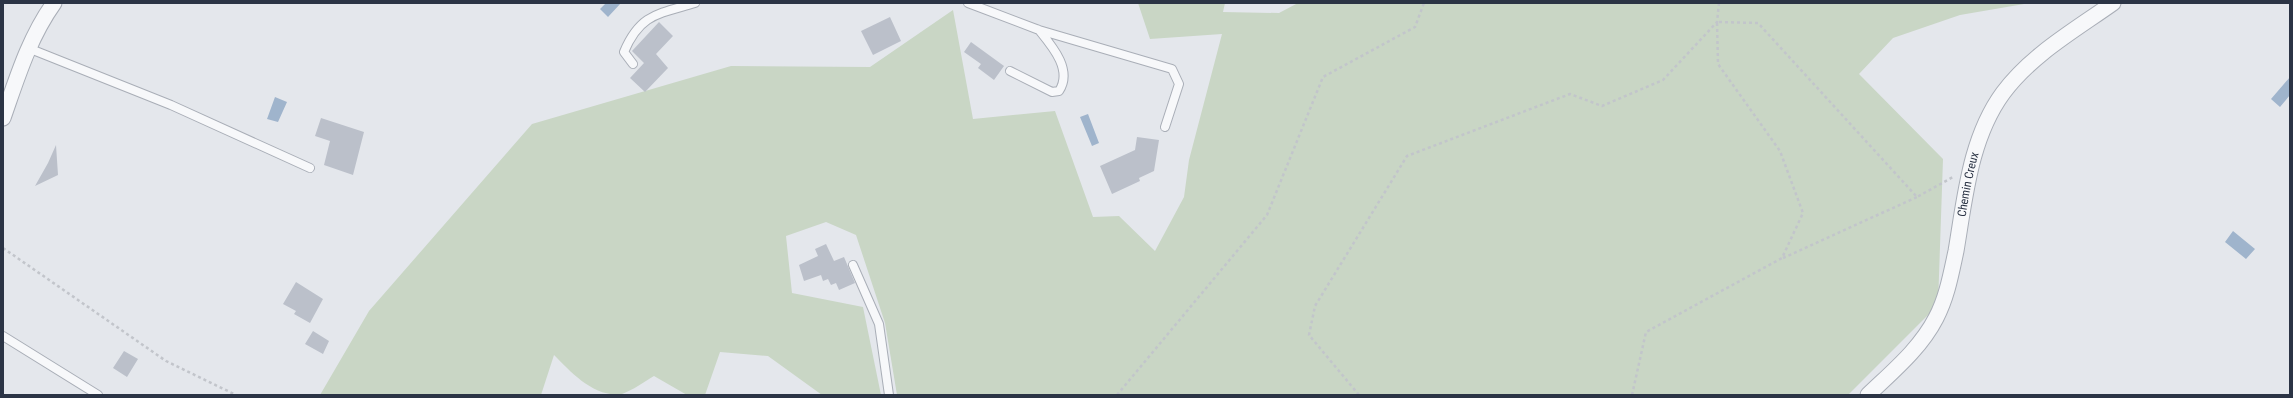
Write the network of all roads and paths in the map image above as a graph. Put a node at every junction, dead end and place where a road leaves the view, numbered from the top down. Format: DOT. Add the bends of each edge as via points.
graph roads {
  1 [pos="54,3"];
  2 [pos="695,3"];
  3 [pos="968,3"];
  4 [pos="1424,3"];
  5 [pos="1719,3"];
  6 [pos="2113,3"];
  7 [pos="1717,22"];
  8 [pos="1039,30"];
  9 [pos="28,48"];
  10 [pos="633,64"];
  11 [pos="1010,71"];
  12 [pos="3,118"];
  13 [pos="1165,127"];
  14 [pos="1972,166"];
  15 [pos="310,168"];
  16 [pos="1917,197"];
  17 [pos="3,248"];
  18 [pos="1782,258"];
  19 [pos="853,265"];
  20 [pos="3,336"];
  21 [pos="98,395"];
  22 [pos="236,395"];
  23 [pos="889,395"];
  24 [pos="1117,395"];
  25 [pos="1359,395"];
  26 [pos="1632,395"];
  27 [pos="1868,395"];
  1 -- 9 [label="street" via="38,25"];
  2 -- 10 [label="lane" via="656,14 642,23 630,37 624,52"];
  3 -- 8 [label="lane"];
  4 -- 24 [label="path" via="1415,28 1323,77 1267,215"];
  5 -- 7 [label="path"];
  6 -- 14 [label="street, Chemin Creux" via="2027,66 2003,93 1986,122"];
  7 -- 16 [label="path" via="1758,23"];
  7 -- 18 [label="path" via="1718,64 1780,151 1803,213"];
  7 -- 25 [label="path" via="1663,80 1602,106 1570,94 1407,156 1315,306 1309,335"];
  8 -- 11 [label="lane" via="1055,50 1063,69 1064,84 1059,90 1052,92"];
  8 -- 13 [label="lane" via="1172,69 1179,84"];
  9 -- 12 [label="street"];
  9 -- 15 [label="lane" via="172,105"];
  14 -- 16 [label="path"];
  14 -- 27 [label="street, Chemin Creux" via="1950,283 1936,318 1914,351"];
  16 -- 18 [label="path"];
  17 -- 22 [label="path" via="166,361"];
  18 -- 26 [label="path" via="1646,332"];
  19 -- 23 [label="lane" via="879,324"];
  20 -- 21 [label="lane"];
}
